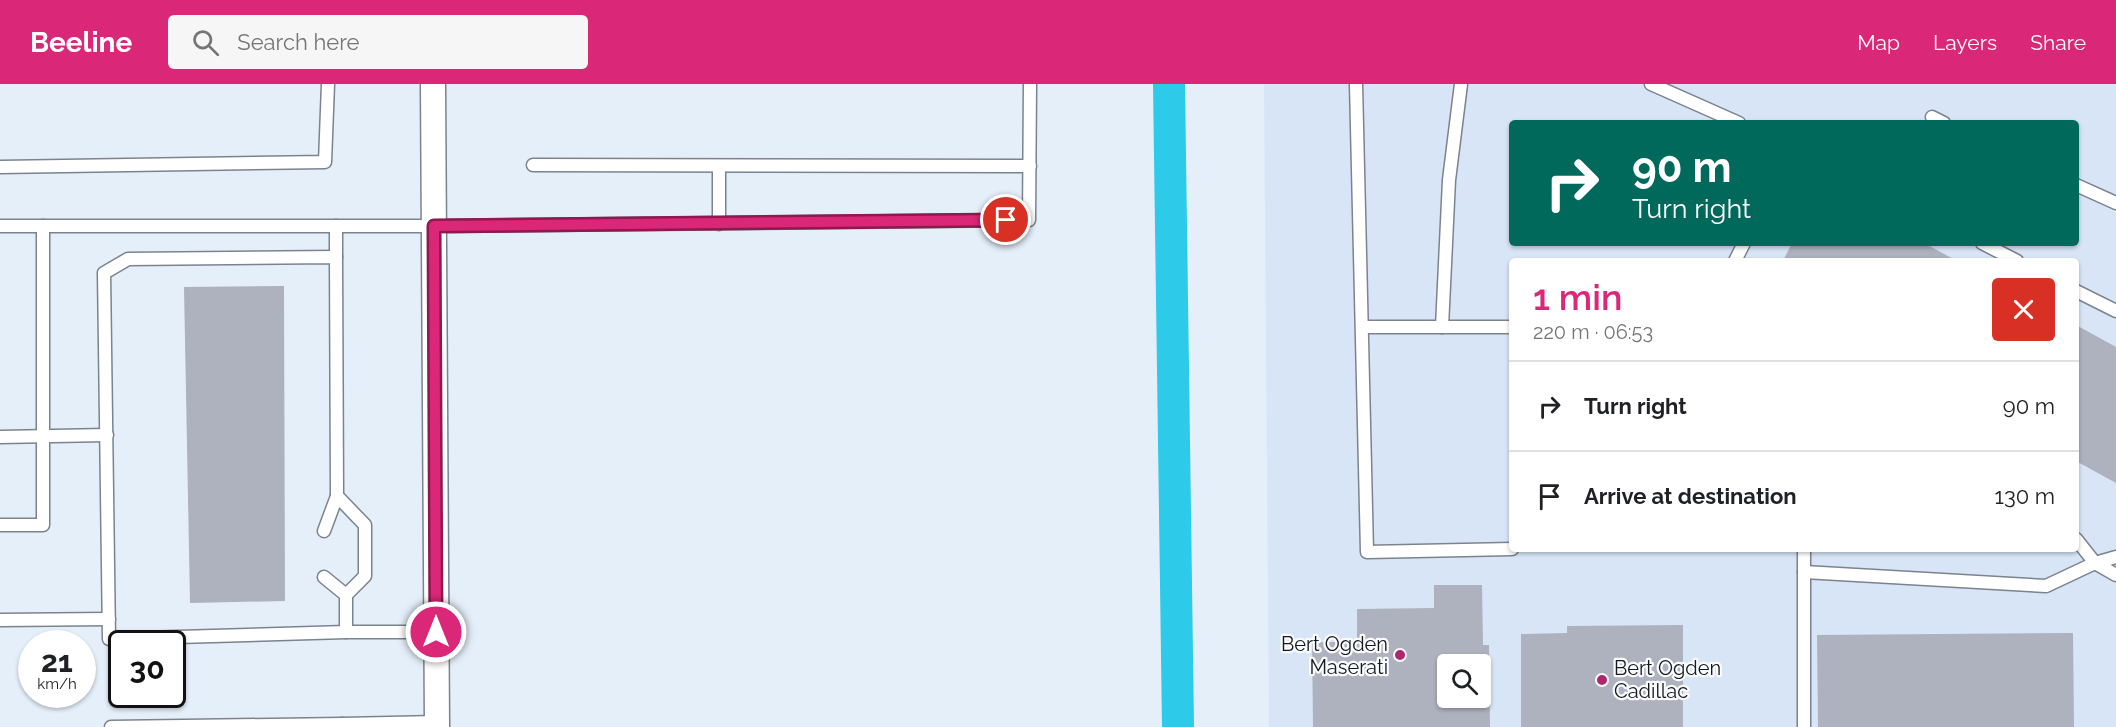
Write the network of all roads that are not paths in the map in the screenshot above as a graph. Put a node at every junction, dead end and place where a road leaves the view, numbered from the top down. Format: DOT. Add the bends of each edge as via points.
graph roads {
  1 [pos="328,84"];
  2 [pos="433,84"];
  3 [pos="1030,84"];
  4 [pos="1356,84"];
  5 [pos="1461,84"];
  6 [pos="1651,84"];
  7 [pos="1932,117"];
  8 [pos="1732,120"];
  9 [pos="1938,120"];
  10 [pos="533,165"];
  11 [pos="719,166"];
  12 [pos="1030,166"];
  13 [pos="0,167"];
  14 [pos="2079,186"];
  15 [pos="2116,203"];
  16 [pos="719,224"];
  17 [pos="0,226"];
  18 [pos="43,226"];
  19 [pos="336,226"];
  20 [pos="434,226"];
  21 [pos="1988,246"];
  22 [pos="336,257"];
  23 [pos="2011,258"];
  24 [pos="2079,292"];
  25 [pos="2116,311"];
  26 [pos="1363,327"];
  27 [pos="1442,327"];
  28 [pos="1509,327"];
  29 [pos="107,435"];
  30 [pos="43,436"];
  31 [pos="0,437"];
  32 [pos="337,495"];
  33 [pos="0,525"];
  34 [pos="324,531"];
  35 [pos="2079,543"];
  36 [pos="1509,549"];
  37 [pos="1804,552"];
  38 [pos="2116,557"];
  39 [pos="2095,563"];
  40 [pos="1804,572"];
  41 [pos="2116,575"];
  42 [pos="324,577"];
  43 [pos="346,595"];
  44 [pos="109,619"];
  45 [pos="0,620"];
  46 [pos="346,632"];
  47 [pos="436,632"];
  48 [pos="341,725"];
  49 [pos="437,725"];
  50 [pos="111,727"];
  51 [pos="1804,727"];
  1 -- 13 [label="lane" via="325,162"];
  2 -- 20 [label="street"];
  3 -- 12 [label="lane"];
  4 -- 26 [label="lane"];
  5 -- 27 [label="lane" via="1449,180"];
  6 -- 8 [label="lane"];
  7 -- 9 [label="lane"];
  10 -- 11 [label="lane"];
  11 -- 12 [label="lane"];
  11 -- 16 [label="lane"];
  12 -- 16 [label="lane" via="1029,220"];
  14 -- 15 [label="lane"];
  16 -- 20 [label="lane"];
  17 -- 18 [label="lane"];
  18 -- 19 [label="lane"];
  18 -- 30 [label="lane"];
  19 -- 20 [label="lane"];
  19 -- 22 [label="lane"];
  20 -- 47 [label="street"];
  21 -- 23 [label="lane"];
  22 -- 29 [label="lane" via="128,259 104,273"];
  22 -- 32 [label="lane"];
  24 -- 25 [label="lane"];
  26 -- 27 [label="lane"];
  26 -- 36 [label="lane" via="1367,552"];
  27 -- 28 [label="lane"];
  29 -- 30 [label="lane"];
  29 -- 44 [label="lane"];
  30 -- 31 [label="lane"];
  30 -- 33 [label="lane" via="43,525"];
  32 -- 34 [label="lane"];
  32 -- 43 [label="lane" via="365,525 365,576"];
  35 -- 39 [label="lane"];
  37 -- 40 [label="lane"];
  38 -- 39 [label="lane"];
  39 -- 40 [label="lane" via="2046,586"];
  39 -- 41 [label="lane"];
  40 -- 51 [label="lane"];
  42 -- 43 [label="lane"];
  43 -- 46 [label="lane"];
  44 -- 45 [label="lane"];
  44 -- 46 [label="lane" via="109,639"];
  46 -- 47 [label="lane"];
  47 -- 49 [label="street"];
  48 -- 49 [label="lane"];
  48 -- 50 [label="lane"];
}
